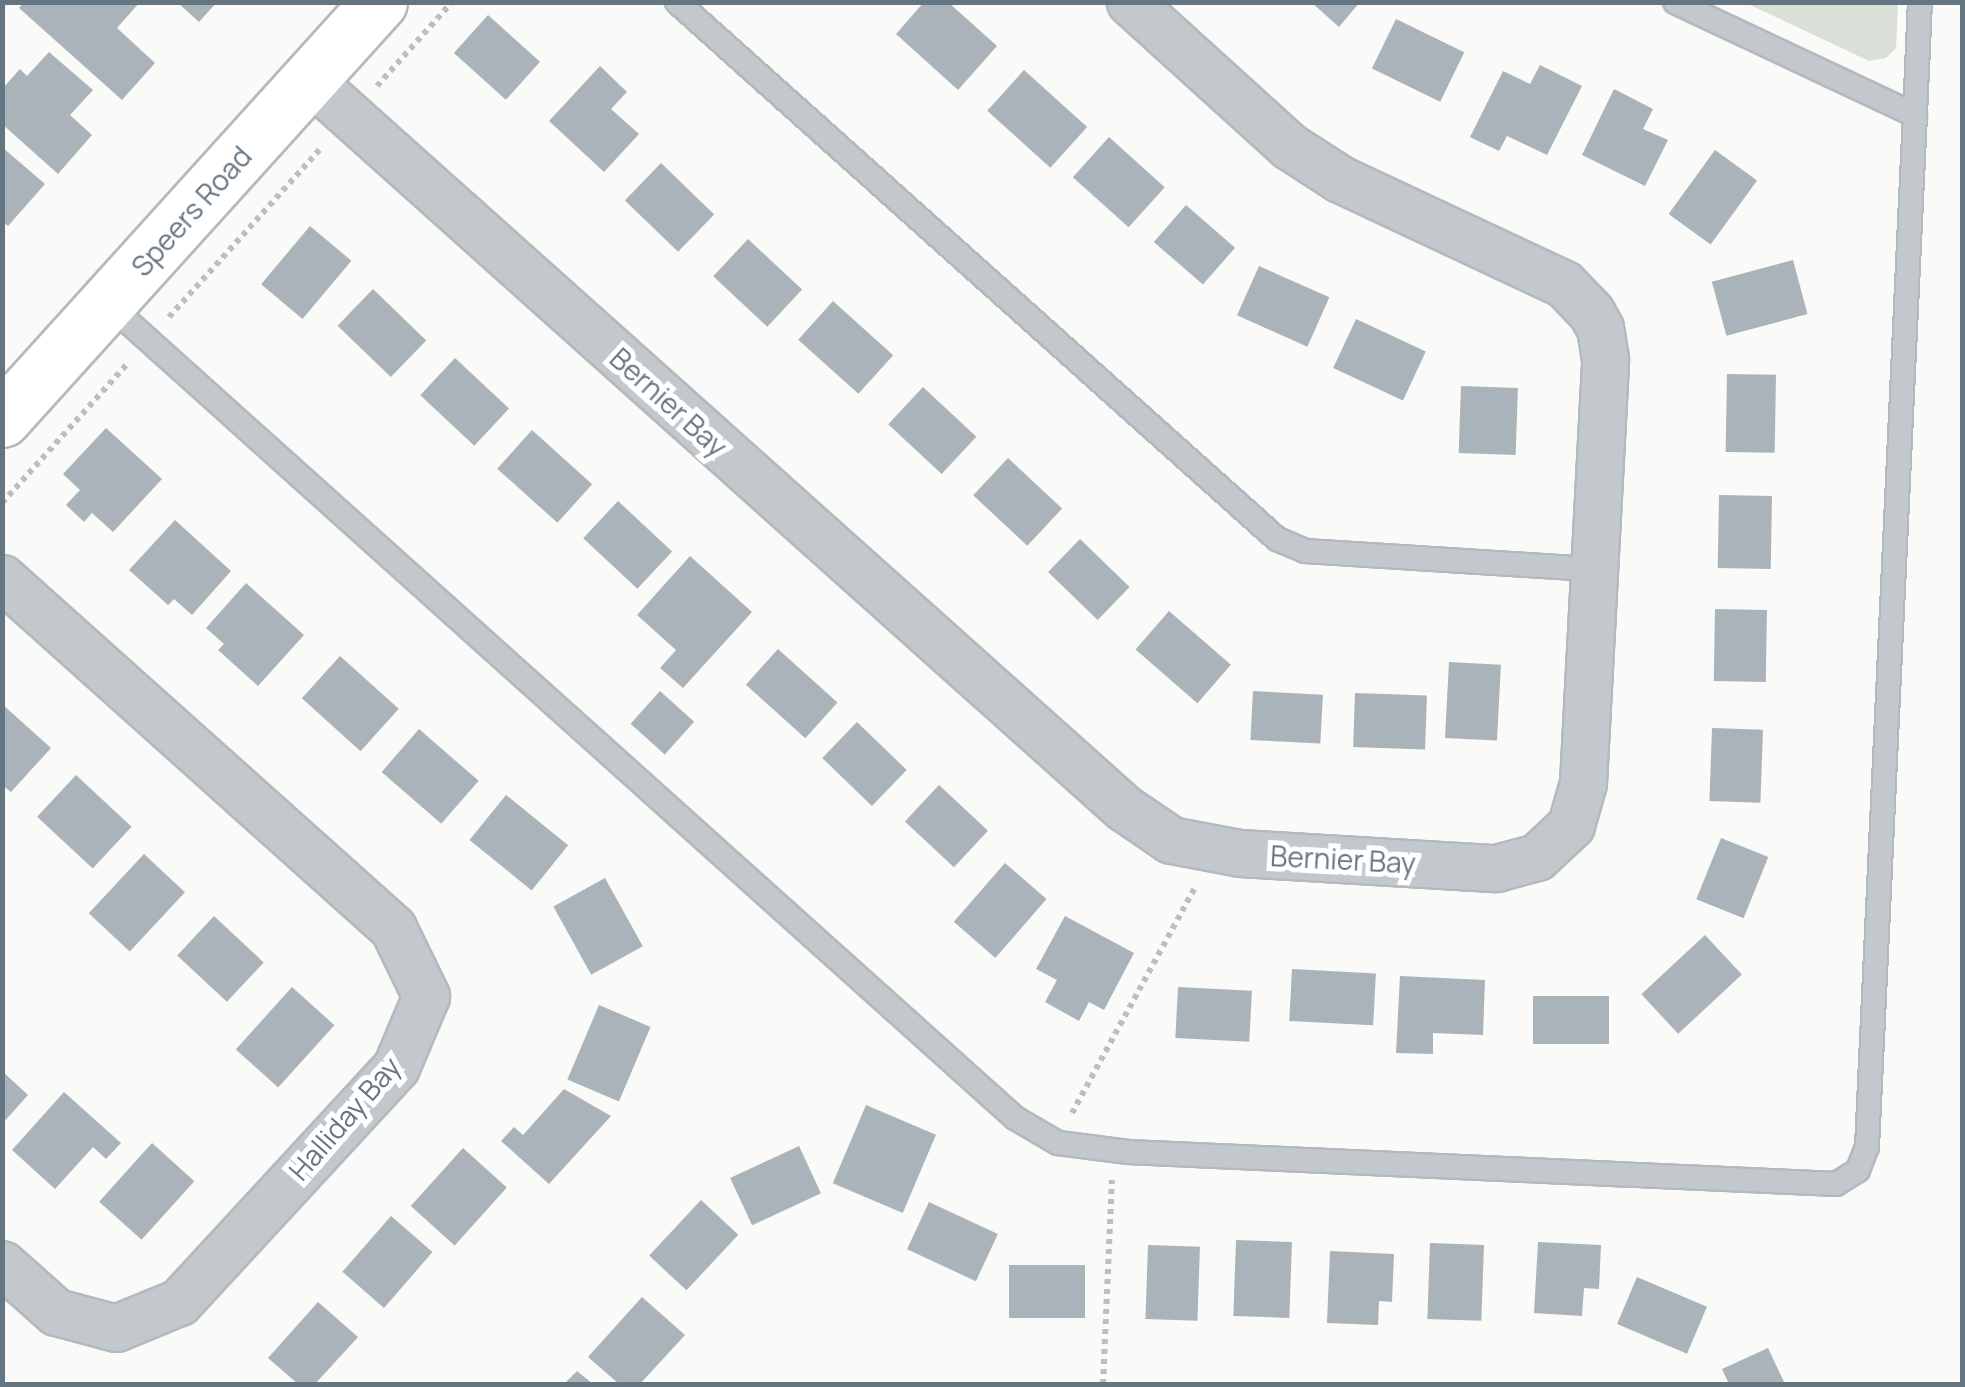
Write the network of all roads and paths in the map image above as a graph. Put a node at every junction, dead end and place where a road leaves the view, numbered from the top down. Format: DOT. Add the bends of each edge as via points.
graph roads {
  1 [pos="379,2"];
  2 [pos="452,2"];
  3 [pos="676,2"];
  4 [pos="1130,2"];
  5 [pos="1674,2"];
  6 [pos="1920,2"];
  7 [pos="310,80"];
  8 [pos="366,98"];
  9 [pos="1915,115"];
  10 [pos="322,146"];
  11 [pos="106,303"];
  12 [pos="158,329"];
  13 [pos="139,352"];
  14 [pos="2,419"];
  15 [pos="2,503"];
  16 [pos="1594,568"];
  17 [pos="2,578"];
  18 [pos="1214,850"];
  19 [pos="1094,1150"];
  20 [pos="2,1264"];
  21 [pos="1103,1384"];
  1 -- 7 [label="street, Speers Road"];
  2 -- 8 [label="path"];
  3 -- 16 [label="lane" via="1277,539 1305,551"];
  4 -- 16 [label="street, Bernier Bay" via="1289,146 1340,179 1564,284 1591,312 1605,359"];
  5 -- 9 [label="lane"];
  6 -- 9 [label="lane"];
  7 -- 11 [label="street, Speers Road"];
  7 -- 18 [label="street, Bernier Bay" via="1124,808 1170,840"];
  9 -- 19 [label="lane" via="1867,1147 1858,1170 1836,1184"];
  10 -- 12 [label="path"];
  11 -- 14 [label="street, Speers Road"];
  11 -- 19 [label="lane" via="1015,1118 1058,1143"];
  13 -- 15 [label="path"];
  16 -- 18 [label="street, Bernier Bay" via="1583,783 1571,824 1556,844 1537,857 1496,868"];
  17 -- 20 [label="street, Halliday Bay" via="393,928 426,996 396,1067 179,1302 116,1328 56,1312"];
  18 -- 19 [label="path" via="1067,1122"];
  19 -- 21 [label="path" via="1112,1168"];
}
